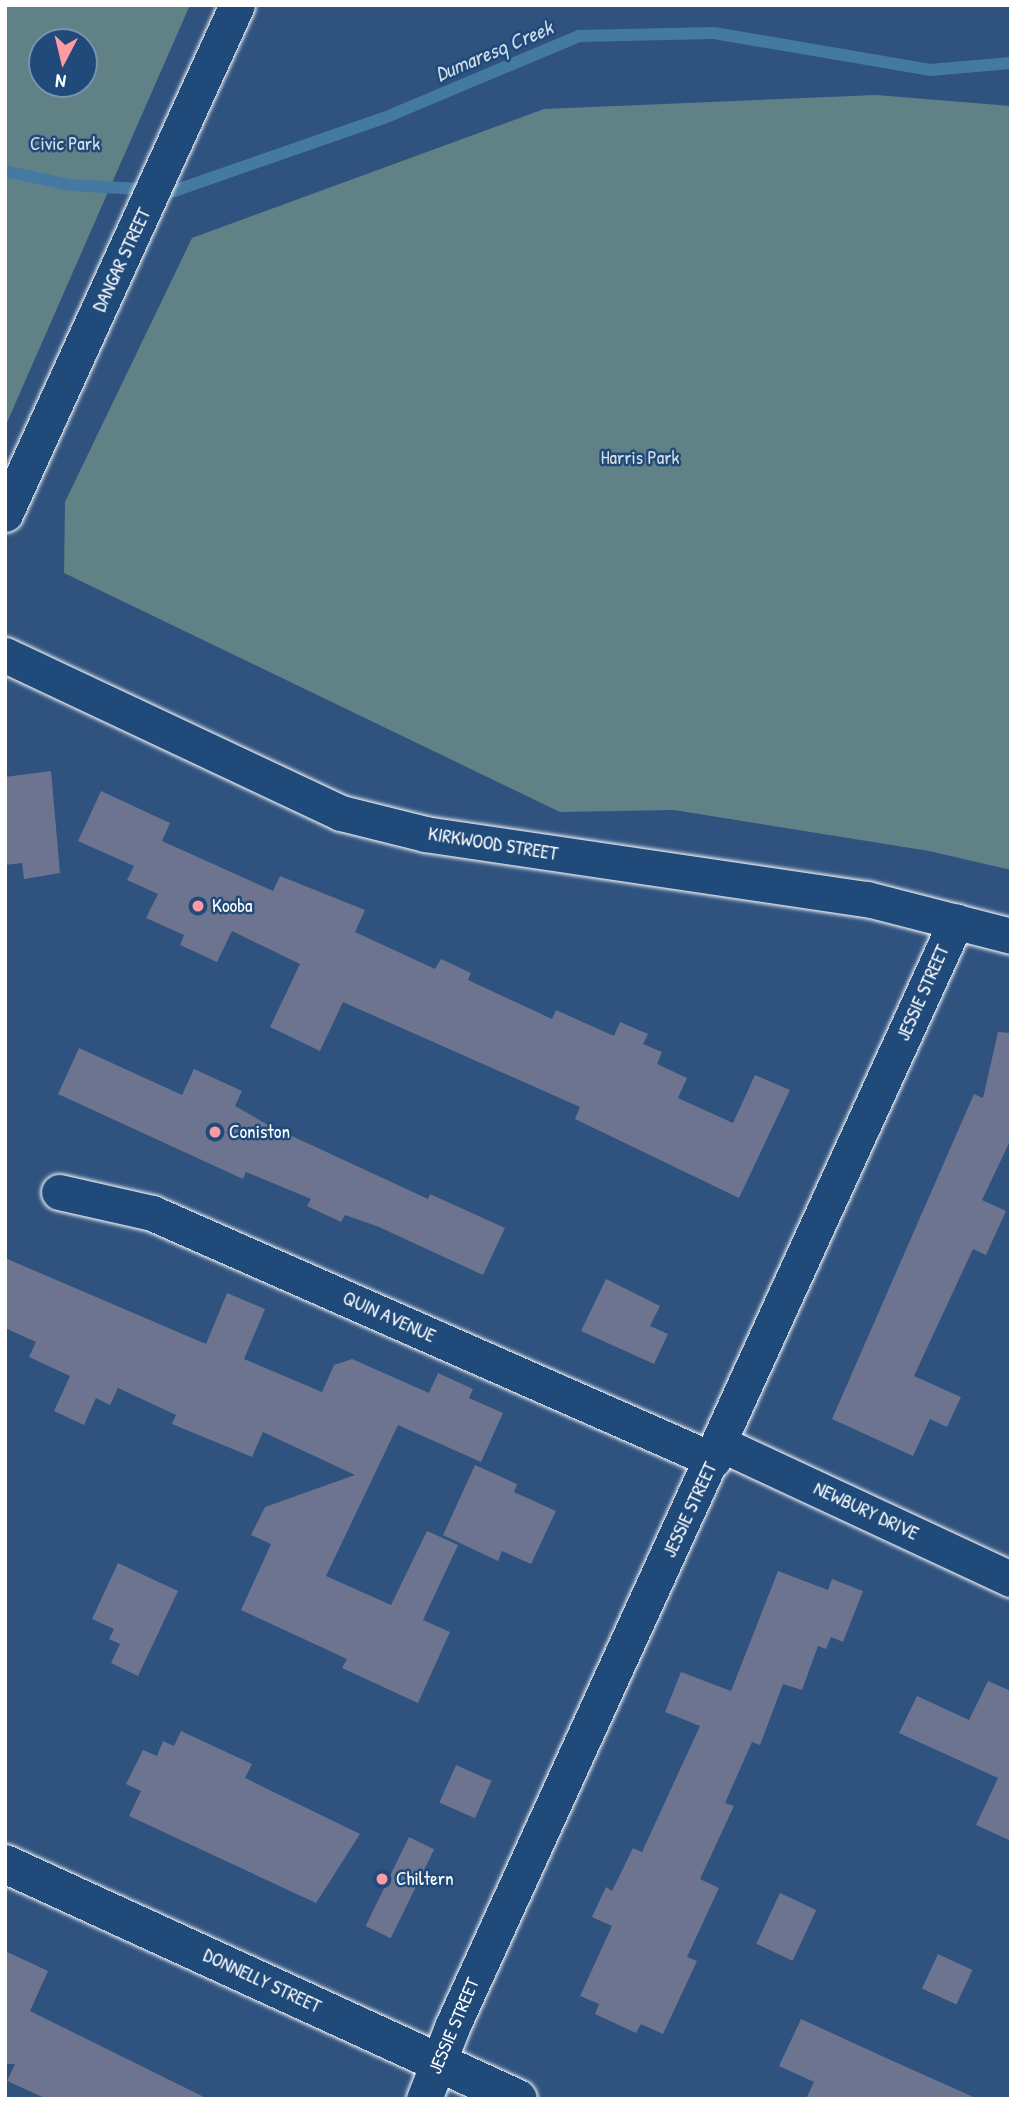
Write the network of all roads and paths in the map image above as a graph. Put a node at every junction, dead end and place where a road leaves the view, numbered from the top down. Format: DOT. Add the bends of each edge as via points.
graph roads {
  1 [pos="237,5"];
  2 [pos="13,479"];
  3 [pos="5,514"];
  4 [pos="5,655"];
  5 [pos="956,921"];
  6 [pos="1011,936"];
  7 [pos="59,1192"];
  8 [pos="717,1452"];
  9 [pos="1011,1579"];
  10 [pos="5,1864"];
  11 [pos="438,2062"];
  12 [pos="424,2099"];
  13 [pos="518,2099"];
  1 -- 2 [label="street, DANGAR STREET" via="140,222"];
  2 -- 3 [label="street, DANGAR STREET"];
  4 -- 5 [label="street, KIRKWOOD STREET" via="341,813 425,834 867,899"];
  5 -- 6 [label="street, KIRKWOOD STREET"];
  5 -- 8 [label="street, JESSIE STREET"];
  7 -- 8 [label="street, QUIN AVENUE" via="152,1213"];
  8 -- 9 [label="street, NEWBURY DRIVE"];
  8 -- 11 [label="street, JESSIE STREET"];
  10 -- 11 [label="street, DONNELLY STREET"];
  11 -- 12 [label="street, JESSIE STREET"];
  11 -- 13 [label="street, DONNELLY STREET"];
}
